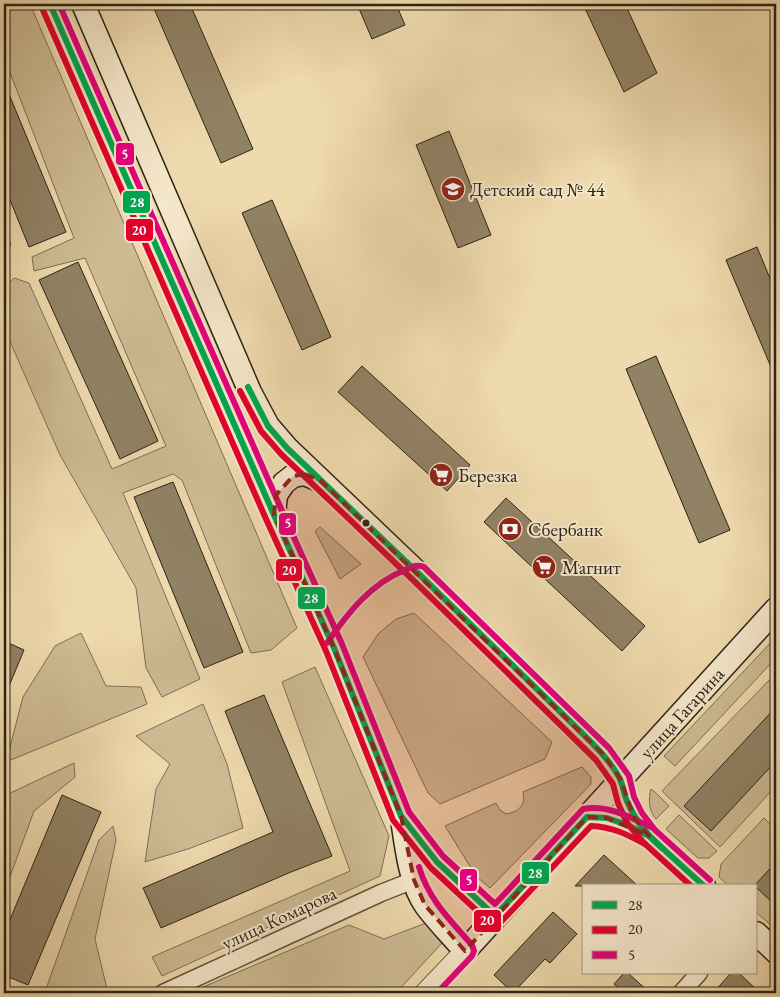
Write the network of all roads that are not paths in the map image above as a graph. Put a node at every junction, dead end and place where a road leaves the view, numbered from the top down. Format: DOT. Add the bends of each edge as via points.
graph roads {
  1 [pos="50,4"];
  2 [pos="83,4"];
  3 [pos="321,481"];
  4 [pos="274,515"];
  5 [pos="776,609"];
  6 [pos="621,780"];
  7 [pos="401,816"];
  8 [pos="587,817"];
  9 [pos="649,836"];
  10 [pos="414,880"];
  11 [pos="702,884"];
  12 [pos="495,916"];
  13 [pos="758,935"];
  14 [pos="465,951"];
  15 [pos="776,952"];
  16 [pos="698,974"];
  17 [pos="163,993"];
  18 [pos="425,993"];
  19 [pos="682,993"];
  1 -- 4 [label="main road"];
  2 -- 3 [label="main road" via="250,392 268,426"];
  3 -- 4 [label="main road" via="305,474 293,476 276,495"];
  3 -- 6 [label="main road" via="580,731 603,754"];
  4 -- 7 [label="main road" via="334,648"];
  5 -- 6 [label="main road, улица Гагарина"];
  6 -- 8 [label="main road, улица Гагарина"];
  6 -- 9 [label="main road" via="634,818"];
  7 -- 10 [label="main road"];
  7 -- 12 [label="main road" via="438,862"];
  8 -- 9 [label="main road" via="607,818"];
  8 -- 12 [label="main road, улица Гагарина"];
  9 -- 11 [label="main road"];
  10 -- 14 [label="main road" via="425,905"];
  10 -- 17 [label="street, улица Комарова"];
  12 -- 14 [label="main road, улица Гагарина"];
  13 -- 15 [label="main road"];
  14 -- 18 [label="street, улица Гагарина"];
  16 -- 19 [label="street"];
}
